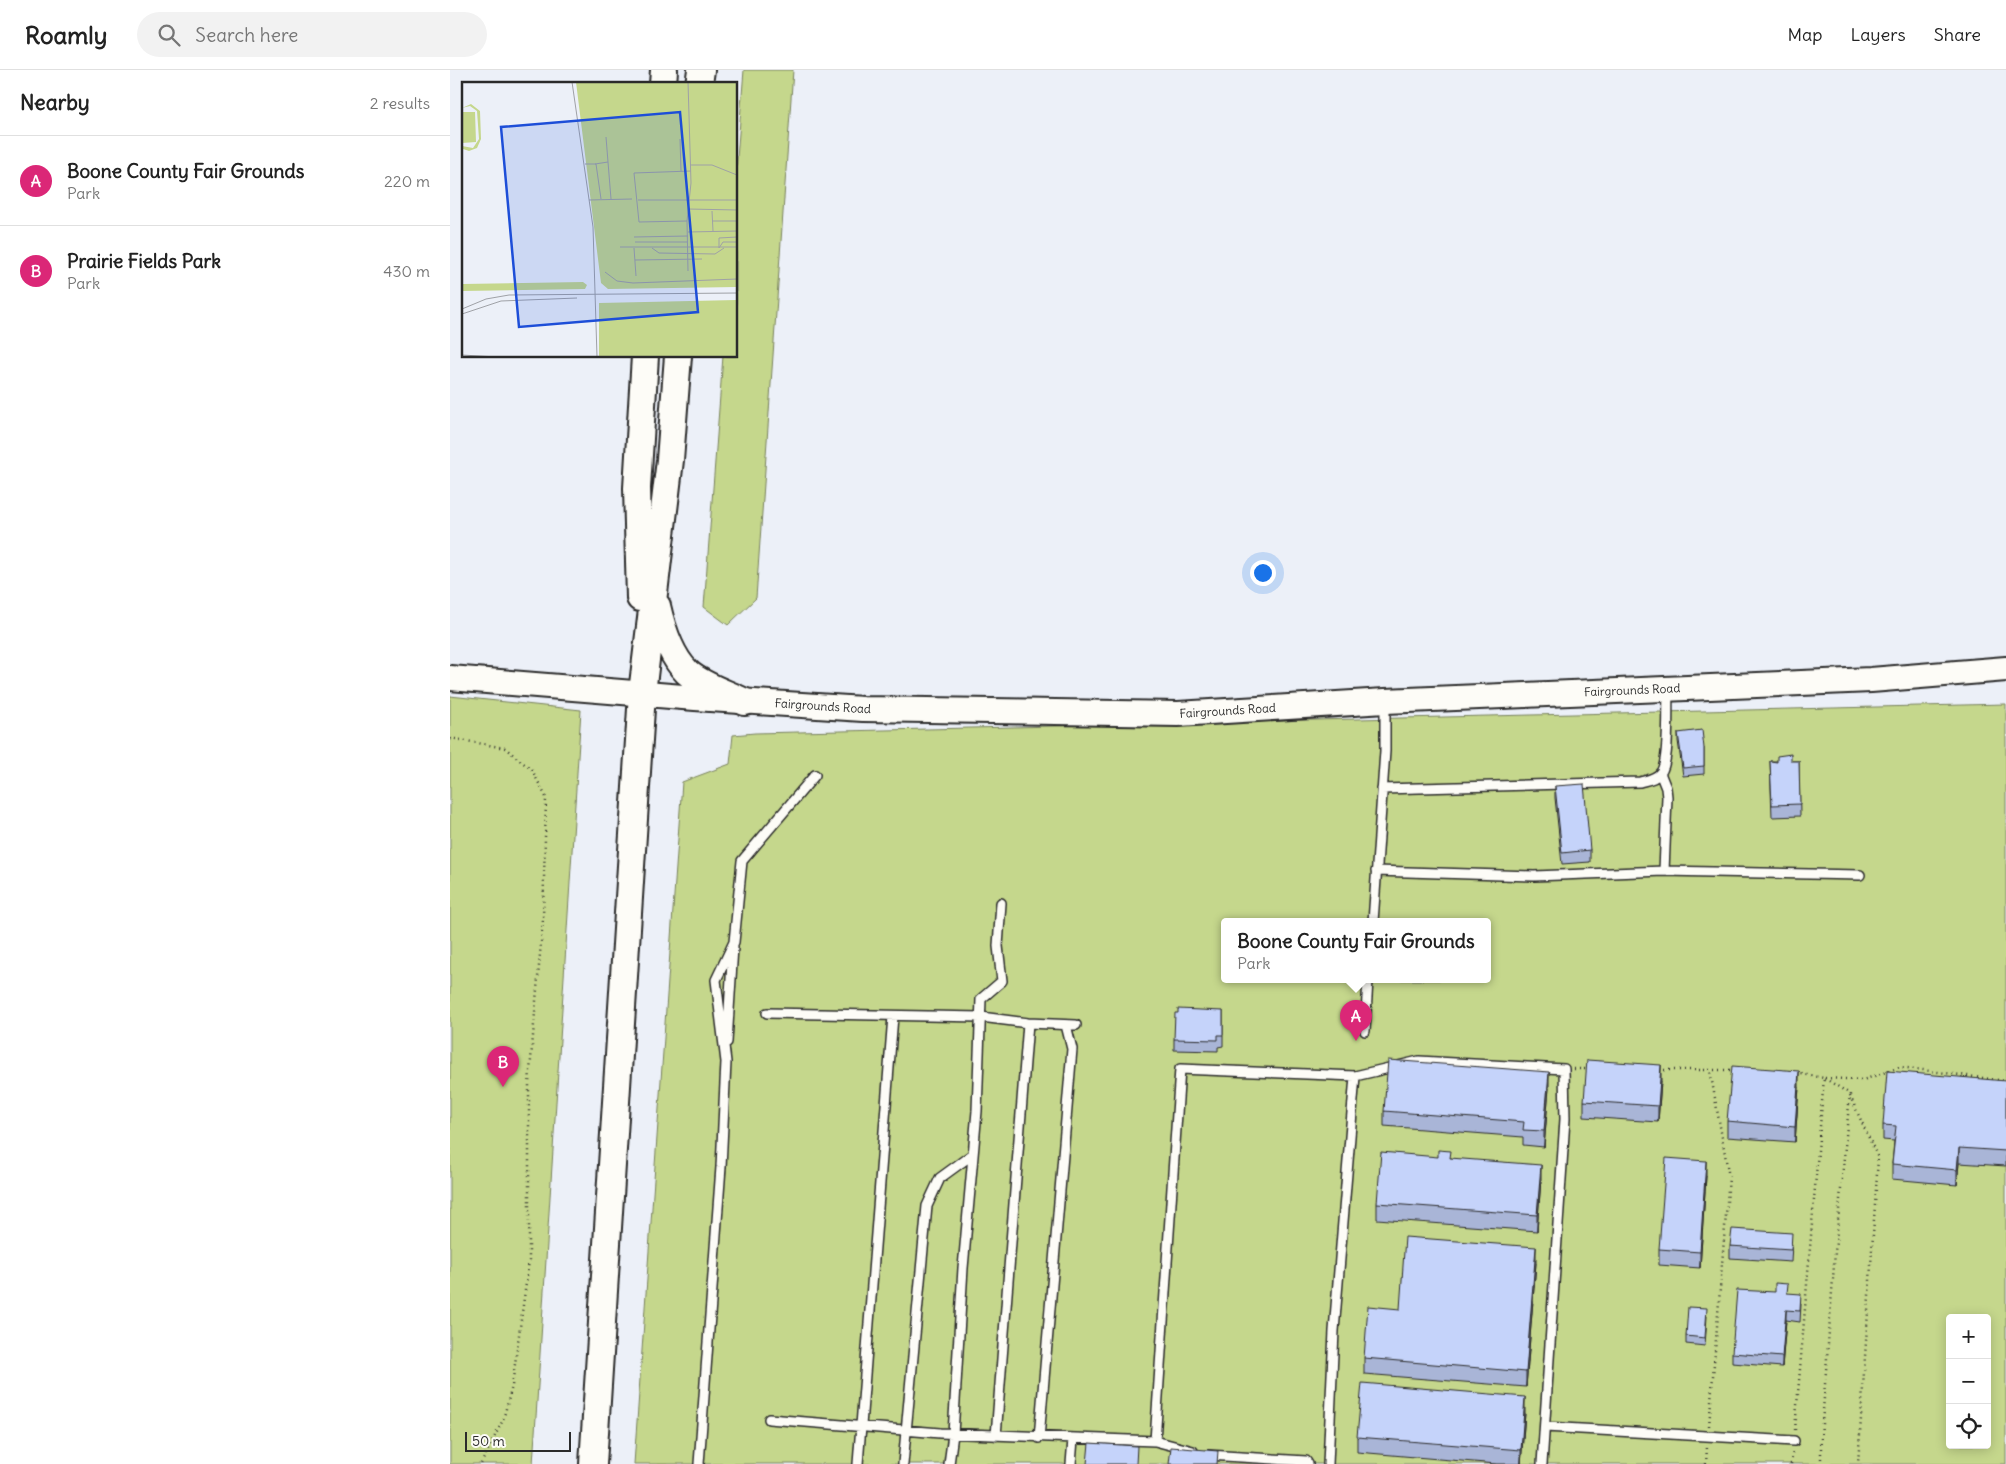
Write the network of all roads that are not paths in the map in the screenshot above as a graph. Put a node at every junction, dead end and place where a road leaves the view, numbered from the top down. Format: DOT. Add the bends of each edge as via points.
graph roads {
  1 [pos="645,358"];
  2 [pos="678,358"];
  3 [pos="654,593"];
  4 [pos="2006,669"];
  5 [pos="450,678"];
  6 [pos="1668,689"];
  7 [pos="642,693"];
  8 [pos="1385,701"];
  9 [pos="745,702"];
  10 [pos="1660,773"];
  11 [pos="815,775"];
  12 [pos="1382,790"];
  13 [pos="1376,870"];
  14 [pos="1664,871"];
  15 [pos="1860,875"];
  16 [pos="1001,903"];
  17 [pos="1373,918"];
  18 [pos="734,942"];
  19 [pos="1368,983"];
  20 [pos="767,1014"];
  21 [pos="893,1016"];
  22 [pos="981,1017"];
  23 [pos="1028,1023"];
  24 [pos="1066,1025"];
  25 [pos="1076,1025"];
  26 [pos="1365,1031"];
  27 [pos="726,1062"];
  28 [pos="1355,1076"];
  29 [pos="973,1154"];
  30 [pos="769,1419"];
  31 [pos="860,1426"];
  32 [pos="1544,1427"];
  33 [pos="906,1430"];
  34 [pos="952,1434"];
  35 [pos="996,1436"];
  36 [pos="1039,1438"];
  37 [pos="1073,1439"];
  38 [pos="1155,1441"];
  39 [pos="1794,1441"];
  40 [pos="1246,1461"];
  41 [pos="593,1464"];
  42 [pos="699,1464"];
  43 [pos="858,1464"];
  44 [pos="903,1464"];
  45 [pos="949,1464"];
  46 [pos="1071,1464"];
  47 [pos="1308,1464"];
  48 [pos="1328,1464"];
  49 [pos="1542,1464"];
  1 -- 7 [label="main road" via="637,488"];
  2 -- 3 [label="main road"];
  3 -- 7 [label="main road"];
  3 -- 9 [label="main road" via="661,625 687,672"];
  4 -- 6 [label="main road, Fairgrounds Road" via="1871,680"];
  5 -- 7 [label="main road, Fairgrounds Road"];
  6 -- 8 [label="main road, Fairgrounds Road"];
  6 -- 10 [label="lane" via="1666,757"];
  7 -- 9 [label="main road, Fairgrounds Road"];
  7 -- 41 [label="main road"];
  8 -- 9 [label="main road, Fairgrounds Road" via="1178,714 863,709"];
  8 -- 12 [label="lane"];
  10 -- 12 [label="lane" via="1640,782"];
  10 -- 14 [label="lane" via="1667,797"];
  11 -- 18 [label="lane" via="742,861"];
  12 -- 13 [label="lane"];
  13 -- 14 [label="lane" via="1534,876"];
  13 -- 17 [label="lane"];
  14 -- 15 [label="lane"];
  16 -- 22 [label="lane" via="998,946 1002,980 981,998"];
  18 -- 27 [label="lane"];
  18 -- 27 [label="lane" via="716,980"];
  19 -- 26 [label="lane"];
  20 -- 21 [label="lane"];
  21 -- 22 [label="lane"];
  21 -- 31 [label="lane"];
  22 -- 23 [label="lane"];
  22 -- 29 [label="lane"];
  23 -- 24 [label="lane"];
  23 -- 35 [label="lane"];
  24 -- 25 [label="lane"];
  24 -- 36 [label="lane" via="1072,1049"];
  27 -- 42 [label="lane"];
  28 -- 32 [label="lane" via="1419,1061 1564,1069 1565,1119"];
  28 -- 38 [label="lane" via="1180,1069"];
  28 -- 48 [label="lane" via="1334,1331"];
  29 -- 33 [label="lane" via="940,1178 927,1206"];
  29 -- 34 [label="lane"];
  30 -- 31 [label="lane"];
  31 -- 33 [label="lane"];
  31 -- 43 [label="lane"];
  32 -- 39 [label="lane"];
  32 -- 49 [label="lane"];
  33 -- 34 [label="lane"];
  33 -- 44 [label="lane"];
  34 -- 35 [label="lane"];
  34 -- 45 [label="lane"];
  35 -- 36 [label="lane"];
  36 -- 37 [label="lane"];
  37 -- 38 [label="lane"];
  37 -- 46 [label="lane"];
  38 -- 40 [label="lane"];
  40 -- 47 [label="lane" via="1306,1461"];
}
